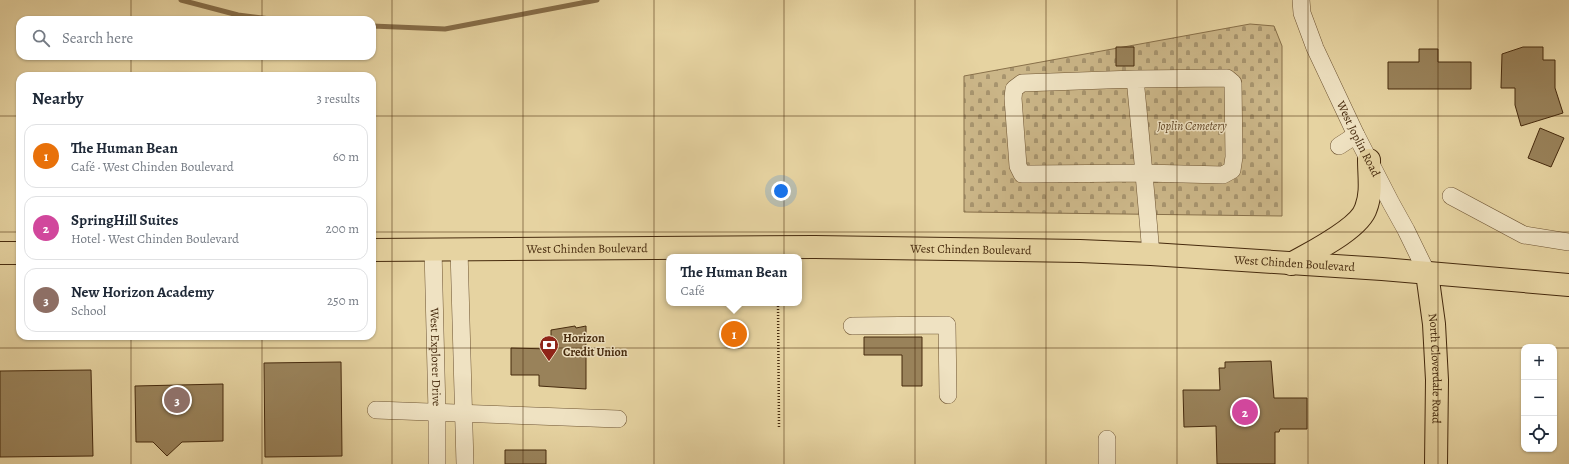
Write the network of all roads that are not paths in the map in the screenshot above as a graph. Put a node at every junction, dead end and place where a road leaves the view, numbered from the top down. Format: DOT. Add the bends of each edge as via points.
graph roads {
  1 [pos="1301,0"];
  2 [pos="1135,79"];
  3 [pos="1356,135"];
  4 [pos="1339,146"];
  5 [pos="1369,160"];
  6 [pos="1144,173"];
  7 [pos="1451,196"];
  8 [pos="1569,242"];
  9 [pos="432,249"];
  10 [pos="459,249"];
  11 [pos="376,250"];
  12 [pos="0,253"];
  13 [pos="16,253"];
  14 [pos="1151,254"];
  15 [pos="1291,264"];
  16 [pos="1427,273"];
  17 [pos="1569,285"];
  18 [pos="852,326"];
  19 [pos="948,396"];
  20 [pos="376,410"];
  21 [pos="437,412"];
  22 [pos="464,412"];
  23 [pos="618,419"];
  24 [pos="1107,439"];
  25 [pos="437,464"];
  26 [pos="464,464"];
  27 [pos="1107,464"];
  28 [pos="1436,464"];
  1 -- 3 [label="street, West Joplin Road" via="1302,13 1315,48"];
  2 -- 6 [label="street"];
  2 -- 6 [label="street" via="1227,78 1233,83 1232,170 1223,175"];
  2 -- 6 [label="street" via="1022,83 1014,89 1013,98 1018,166 1022,174"];
  3 -- 4 [label="street"];
  3 -- 5 [label="street, West Joplin Road"];
  5 -- 15 [label="main road" via="1370,191 1366,210 1351,228"];
  5 -- 16 [label="street, West Joplin Road"];
  6 -- 14 [label="street"];
  7 -- 8 [label="street" via="1524,235"];
  9 -- 10 [label="main road, West Chinden Boulevard"];
  9 -- 11 [label="main road, West Chinden Boulevard"];
  9 -- 21 [label="street, West Explorer Drive"];
  10 -- 14 [label="main road, West Chinden Boulevard" via="815,247"];
  10 -- 22 [label="street"];
  12 -- 13 [label="main road"];
  14 -- 15 [label="main road, West Chinden Boulevard"];
  15 -- 16 [label="main road, West Chinden Boulevard"];
  16 -- 17 [label="main road, West Chinden Boulevard"];
  16 -- 28 [label="main road, North Cloverdale Road" via="1434,324 1437,380"];
  18 -- 19 [label="street" via="947,325"];
  20 -- 21 [label="street"];
  21 -- 22 [label="street"];
  21 -- 25 [label="street, West Explorer Drive"];
  22 -- 23 [label="street"];
  22 -- 26 [label="street"];
  24 -- 27 [label="street"];
}
